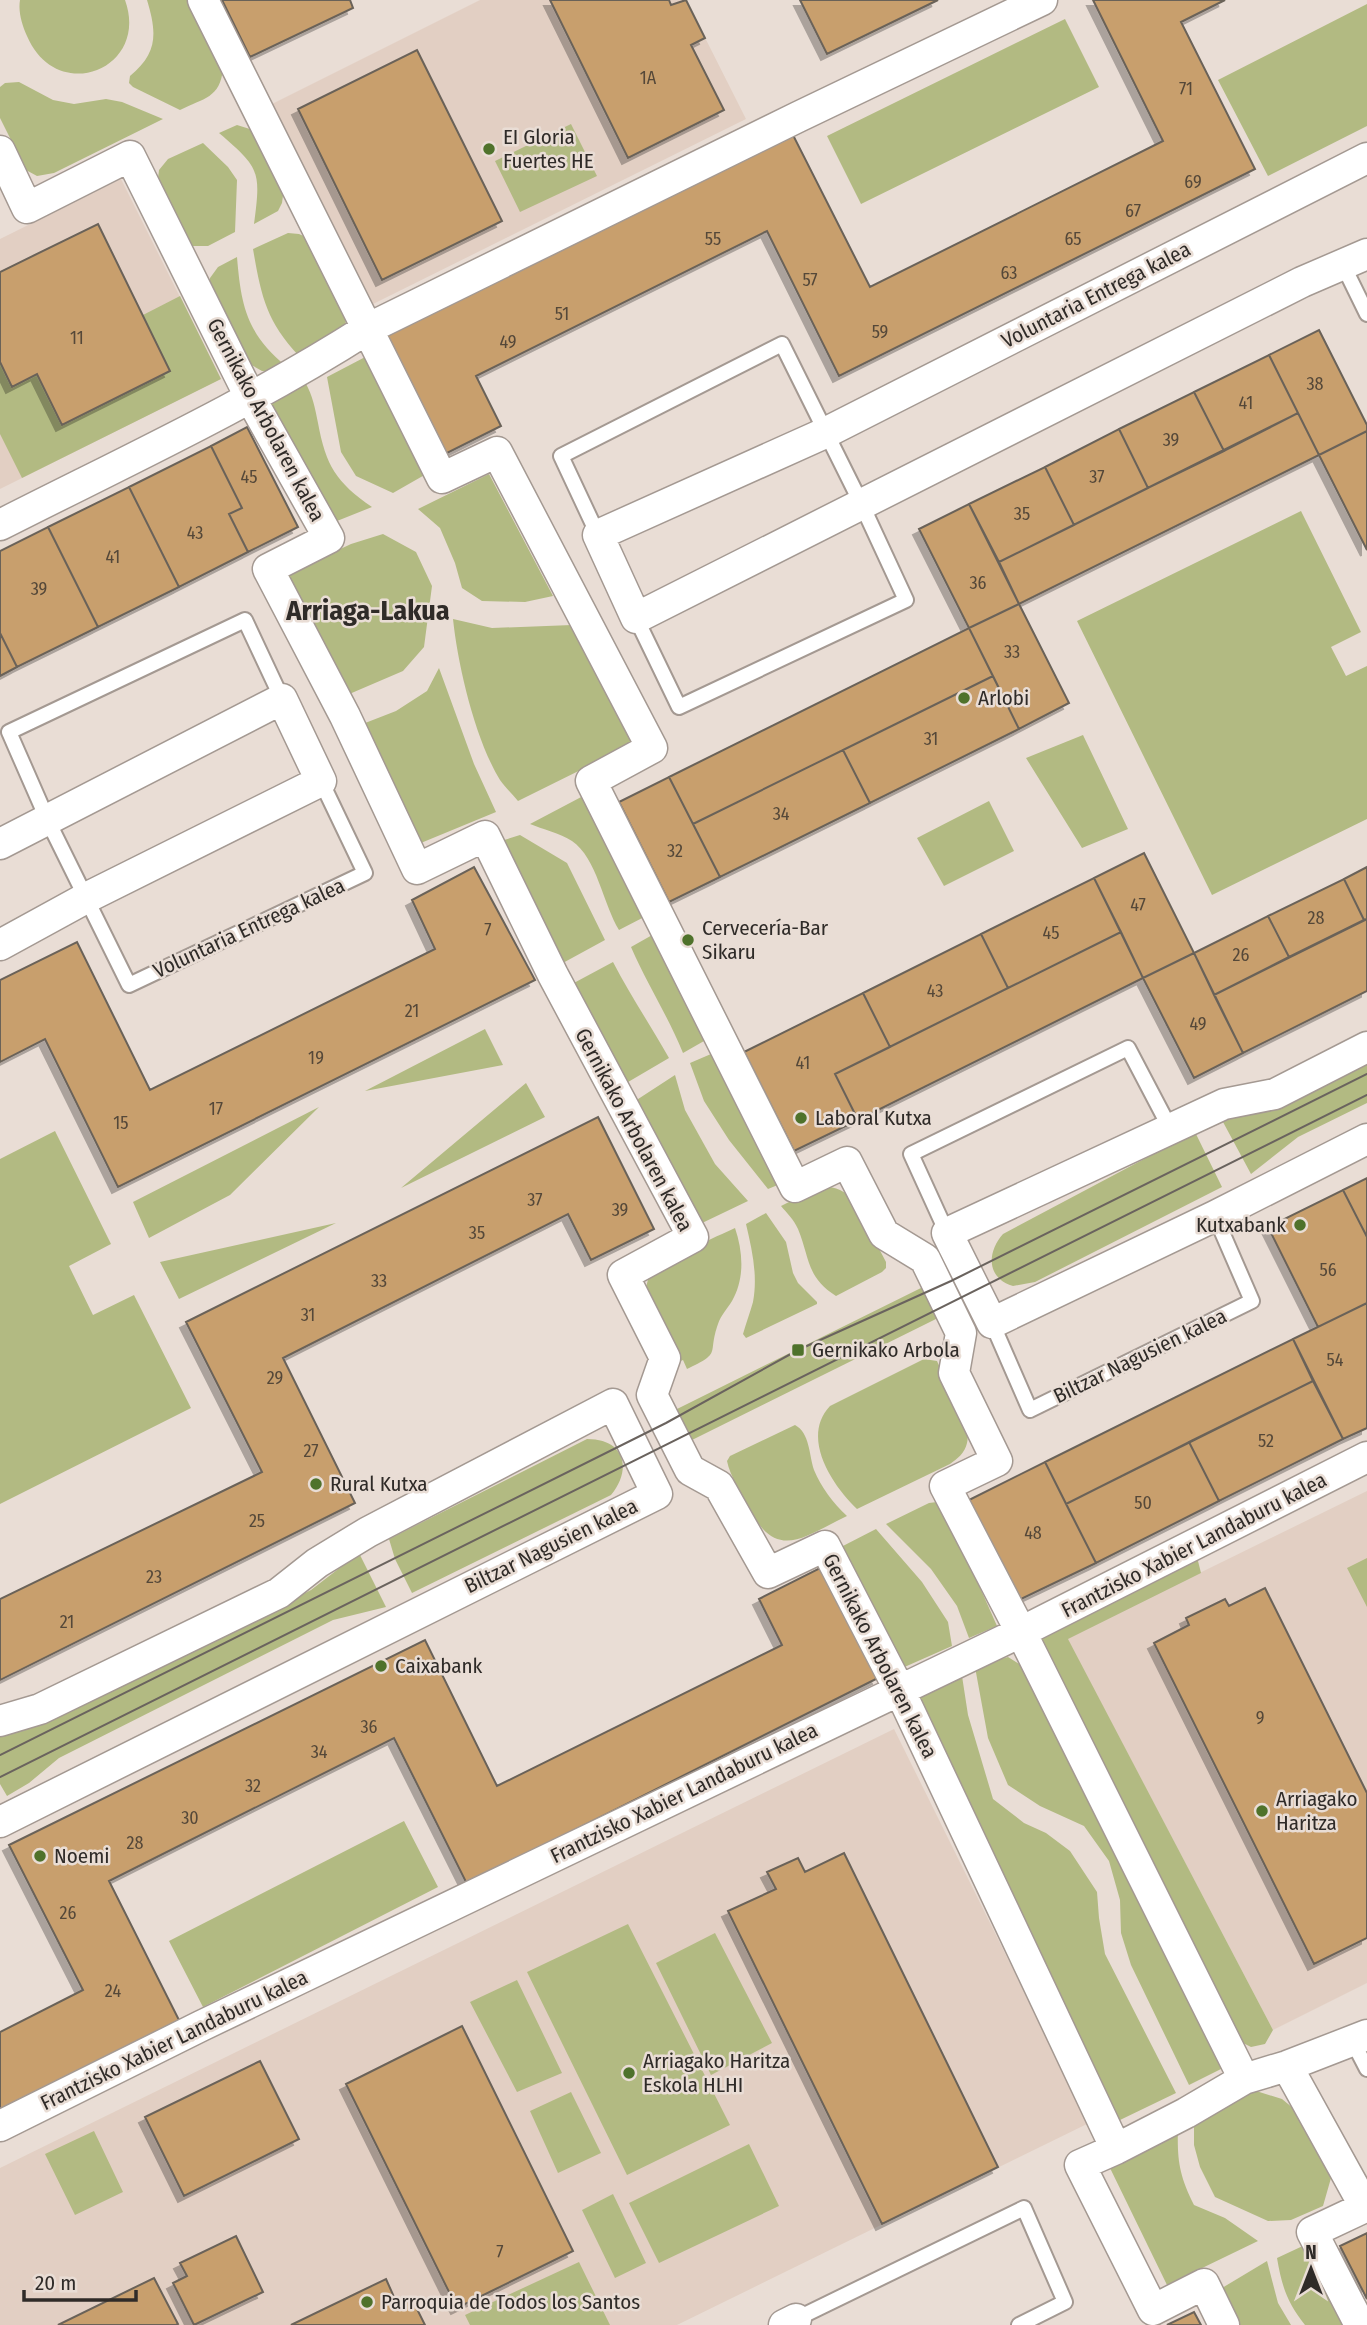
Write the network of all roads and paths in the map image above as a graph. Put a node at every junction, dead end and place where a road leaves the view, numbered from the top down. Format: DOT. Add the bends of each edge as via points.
graph roads {
  1 [pos="203,0"];
  2 [pos="1042,0"];
  3 [pos="0,151"];
  4 [pos="1367,158"];
  5 [pos="1355,259"];
  6 [pos="1367,314"];
  7 [pos="367,329"];
  8 [pos="251,399"];
  9 [pos="825,433"];
  10 [pos="861,503"];
  11 [pos="0,525"];
  12 [pos="598,536"];
  13 [pos="636,618"];
  14 [pos="282,699"];
  15 [pos="321,781"];
  16 [pos="48,821"];
  17 [pos="0,844"];
  18 [pos="86,898"];
  19 [pos="0,945"];
  20 [pos="1367,1047"];
  21 [pos="1171,1130"];
  22 [pos="1367,1139"];
  23 [pos="1215,1216"];
  24 [pos="947,1233"];
  25 [pos="992,1323"];
  26 [pos="1367,1457"];
  27 [pos="1021,1632"];
  28 [pos="899,1689"];
  29 [pos="0,1721"];
  30 [pos="0,1822"];
  31 [pos="1360,2039"];
  32 [pos="1287,2066"];
  33 [pos="1367,2069"];
  34 [pos="1244,2079"];
  35 [pos="0,2126"];
  36 [pos="1116,2149"];
  37 [pos="793,2323"];
  38 [pos="1019,2325"];
  39 [pos="1224,2325"];
  40 [pos="1360,2325"];
  1 -- 7 [label="street"];
  2 -- 7 [label="street"];
  3 -- 8 [label="street, Gernikako Arbolaren kalea" via="27,208 130,156"];
  4 -- 9 [label="street, Voluntaria Entrega kalea"];
  5 -- 6 [label="lane"];
  5 -- 10 [label="street"];
  7 -- 8 [label="street"];
  7 -- 27 [label="street" via="442,478 497,453 652,748 591,781 795,1187 847,1162 884,1234 925,1259 961,1333 954,1373 997,1461 945,1486"];
  8 -- 11 [label="street"];
  8 -- 28 [label="street, Gernikako Arbolaren kalea" via="329,538 268,569 345,716 417,869 485,836 553,975 693,1237 624,1275 665,1358 652,1395 690,1470 719,1486 768,1573 825,1546"];
  9 -- 10 [label="lane"];
  9 -- 12 [label="street, Voluntaria Entrega kalea"];
  9 -- 12 [label="lane" via="782,344 561,456"];
  10 -- 13 [label="street"];
  10 -- 13 [label="lane" via="906,600 679,707"];
  12 -- 13 [label="street"];
  14 -- 15 [label="street, Voluntaria Entrega kalea"];
  14 -- 16 [label="street"];
  14 -- 16 [label="lane, Voluntaria Entrega kalea" via="245,620 9,732"];
  15 -- 18 [label="street"];
  15 -- 18 [label="lane, Voluntaria Entrega kalea" via="365,873 129,985"];
  16 -- 17 [label="street"];
  16 -- 18 [label="lane, Voluntaria Entrega kalea"];
  18 -- 19 [label="street"];
  20 -- 21 [label="street" via="1275,1094 1224,1104"];
  21 -- 24 [label="street"];
  21 -- 24 [label="lane, Biltzar Nagusien kalea" via="1128,1048 911,1154"];
  22 -- 23 [label="street"];
  23 -- 25 [label="street"];
  23 -- 25 [label="lane, Biltzar Nagusien kalea" via="1252,1301 1030,1410"];
  24 -- 25 [label="street, Biltzar Nagusien kalea"];
  26 -- 27 [label="street, Frantzisko Xabier Landaburu kalea"];
  27 -- 28 [label="street, Frantzisko Xabier Landaburu kalea"];
  27 -- 34 [label="street"];
  28 -- 35 [label="street, Frantzisko Xabier Landaburu kalea"];
  28 -- 36 [label="street, Gernikako Arbolaren kalea"];
  29 -- 30 [label="street, Biltzar Nagusien kalea" via="40,1709 279,1593 368,1532 613,1404 657,1494"];
  31 -- 32 [label="street"];
  31 -- 33 [label="lane"];
  32 -- 34 [label="street"];
  32 -- 40 [label="street" via="1365,2207 1312,2232"];
  34 -- 36 [label="street"];
  36 -- 39 [label="street" via="1080,2165 1153,2311 1204,2284"];
  37 -- 38 [label="lane" via="1024,2208 1065,2302"];
}
